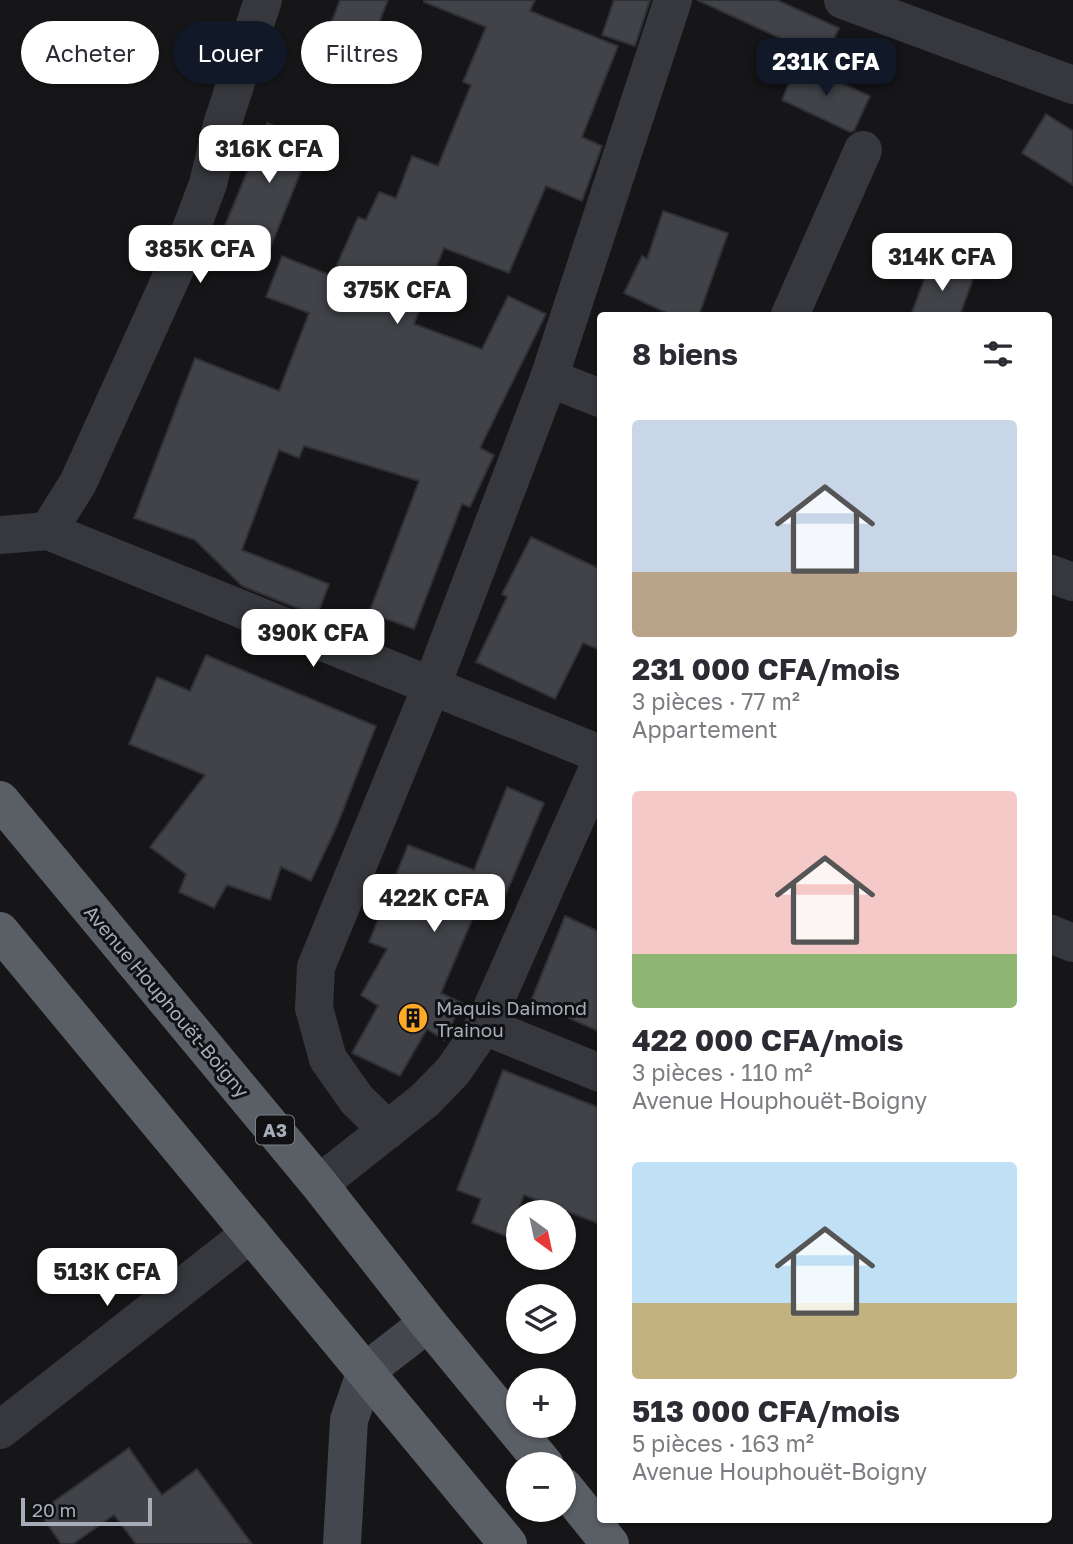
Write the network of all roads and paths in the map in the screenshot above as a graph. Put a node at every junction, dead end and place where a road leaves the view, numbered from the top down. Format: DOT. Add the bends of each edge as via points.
graph roads {
  1 [pos="263,0"];
  2 [pos="673,0"];
  3 [pos="843,0"];
  4 [pos="1073,85"];
  5 [pos="863,150"];
  6 [pos="791,312"];
  7 [pos="549,378"];
  8 [pos="597,397"];
  9 [pos="48,531"];
  10 [pos="0,536"];
  11 [pos="1052,574"];
  12 [pos="1073,582"];
  13 [pos="432,685"];
  14 [pos="597,753"];
  15 [pos="597,771"];
  16 [pos="0,800"];
  17 [pos="0,930"];
  18 [pos="1052,935"];
  19 [pos="1073,943"];
  20 [pos="484,1027"];
  21 [pos="597,1072"];
  22 [pos="388,1130"];
  23 [pos="319,1184"];
  24 [pos="251,1233"];
  25 [pos="428,1323"];
  26 [pos="366,1371"];
  27 [pos="0,1430"];
  28 [pos="534,1452"];
  29 [pos="576,1503"];
  30 [pos="342,1544"];
  31 [pos="508,1544"];
  32 [pos="610,1544"];
  1 -- 9 [label="street" via="208,184 180,258 78,483"];
  2 -- 7 [label="street"];
  3 -- 4 [label="street"];
  5 -- 6 [label="street"];
  7 -- 8 [label="street"];
  7 -- 13 [label="street"];
  9 -- 10 [label="street"];
  9 -- 13 [label="street"];
  11 -- 12 [label="street"];
  13 -- 14 [label="street"];
  13 -- 22 [label="street" via="316,968 314,1008 328,1059 357,1100"];
  15 -- 20 [label="street"];
  16 -- 23 [label="highway, Avenue Houphouët-Boigny / A3"];
  17 -- 24 [label="highway"];
  18 -- 19 [label="street"];
  20 -- 21 [label="street"];
  20 -- 22 [label="street" via="453,1071"];
  22 -- 23 [label="street"];
  23 -- 25 [label="highway, Avenue Houphouët-Boigny / A3"];
  24 -- 26 [label="highway"];
  24 -- 27 [label="street"];
  25 -- 26 [label="main road"];
  25 -- 28 [label="highway, Avenue Houphouët-Boigny / A3"];
  26 -- 30 [label="main road" via="349,1420"];
  26 -- 31 [label="highway"];
  29 -- 32 [label="highway"];
}
